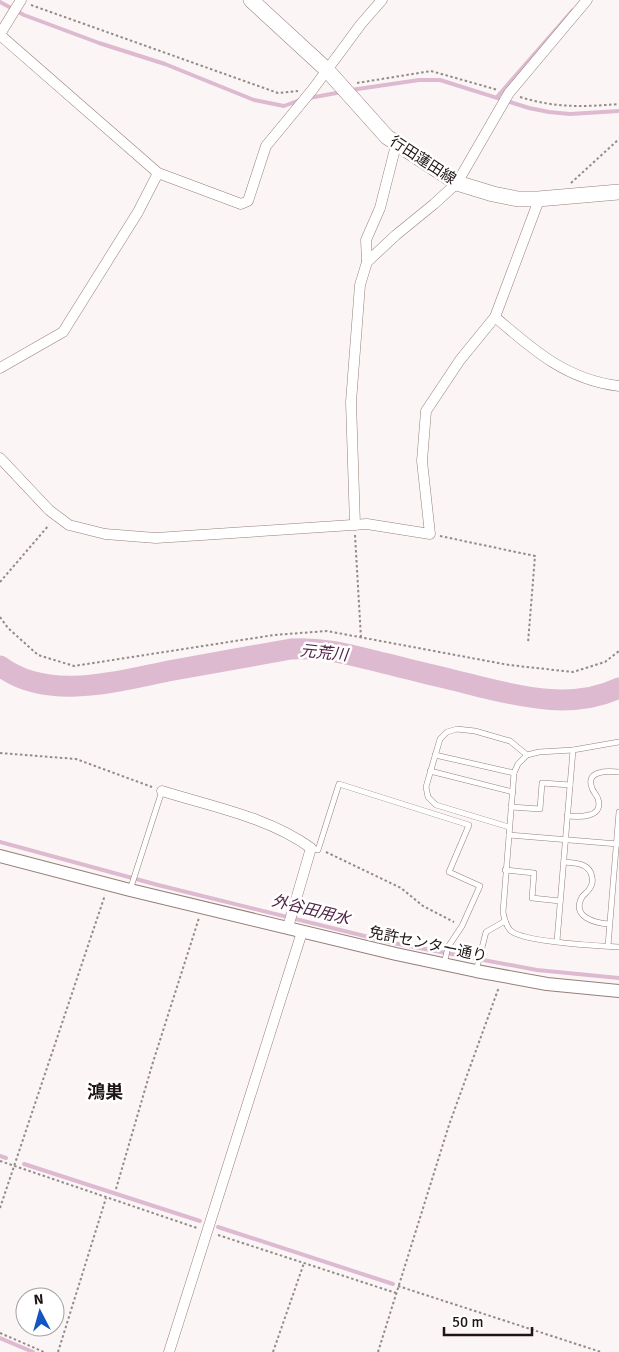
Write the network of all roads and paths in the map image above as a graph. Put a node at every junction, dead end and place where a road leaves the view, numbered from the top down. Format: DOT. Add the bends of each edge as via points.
graph roads {
  1 [pos="251,0"];
  2 [pos="382,0"];
  3 [pos="587,0"];
  4 [pos="20,2"];
  5 [pos="0,34"];
  6 [pos="327,70"];
  7 [pos="342,86"];
  8 [pos="313,89"];
  9 [pos="509,93"];
  10 [pos="619,104"];
  11 [pos="619,139"];
  12 [pos="396,145"];
  13 [pos="158,174"];
  14 [pos="457,183"];
  15 [pos="619,192"];
  16 [pos="564,197"];
  17 [pos="538,199"];
  18 [pos="367,262"];
  19 [pos="495,316"];
  20 [pos="0,368"];
  21 [pos="619,386"];
  22 [pos="0,458"];
  23 [pos="57,516"];
  24 [pos="355,525"];
  25 [pos="430,534"];
  26 [pos="0,582"];
  27 [pos="0,617"];
  28 [pos="360,638"];
  29 [pos="528,643"];
  30 [pos="619,651"];
  31 [pos="619,742"];
  32 [pos="573,750"];
  33 [pos="0,753"];
  34 [pos="435,754"];
  35 [pos="527,755"];
  36 [pos="430,771"];
  37 [pos="619,772"];
  38 [pos="514,773"];
  39 [pos="570,785"];
  40 [pos="162,791"];
  41 [pos="512,792"];
  42 [pos="511,807"];
  43 [pos="619,812"];
  44 [pos="568,816"];
  45 [pos="509,827"];
  46 [pos="509,835"];
  47 [pos="565,840"];
  48 [pos="618,844"];
  49 [pos="315,849"];
  50 [pos="0,856"];
  51 [pos="564,862"];
  52 [pos="505,870"];
  53 [pos="108,884"];
  54 [pos="130,890"];
  55 [pos="560,901"];
  56 [pos="203,906"];
  57 [pos="505,921"];
  58 [pos="609,924"];
  59 [pos="462,926"];
  60 [pos="288,927"];
  61 [pos="302,932"];
  62 [pos="557,941"];
  63 [pos="608,946"];
  64 [pos="619,948"];
  65 [pos="444,964"];
  66 [pos="476,971"];
  67 [pos="503,976"];
  68 [pos="619,991"];
  69 [pos="0,1161"];
  70 [pos="14,1166"];
  71 [pos="116,1189"];
  72 [pos="106,1198"];
  73 [pos="0,1208"];
  74 [pos="207,1232"];
  75 [pos="304,1263"];
  76 [pos="398,1286"];
  77 [pos="396,1293"];
  78 [pos="0,1333"];
  79 [pos="44,1352"];
  80 [pos="58,1352"];
  81 [pos="169,1352"];
  82 [pos="273,1352"];
  83 [pos="378,1352"];
  84 [pos="601,1352"];
  1 -- 6 [label="main road, 行田蓮田線"];
  2 -- 6 [label="street"];
  3 -- 9 [label="street"];
  4 -- 5 [label="street"];
  4 -- 8 [label="path" via="278,94"];
  5 -- 13 [label="street"];
  6 -- 7 [label="main road, 行田蓮田線"];
  6 -- 8 [label="street"];
  7 -- 9 [label="path" via="431,71"];
  7 -- 12 [label="main road, 行田蓮田線"];
  8 -- 13 [label="street" via="266,146 248,201 241,204"];
  9 -- 10 [label="path" via="542,104"];
  9 -- 14 [label="street"];
  11 -- 16 [label="path" via="564,190"];
  12 -- 14 [label="main road, 行田蓮田線"];
  12 -- 18 [label="street" via="380,208 366,240"];
  13 -- 20 [label="street" via="63,332"];
  14 -- 17 [label="main road, 行田蓮田線" via="518,199"];
  14 -- 18 [label="street"];
  15 -- 16 [label="main road, 行田蓮田線"];
  16 -- 17 [label="main road, 行田蓮田線"];
  17 -- 19 [label="street"];
  18 -- 24 [label="street" via="360,285 352,402"];
  19 -- 21 [label="street" via="529,347 557,366 582,378"];
  19 -- 25 [label="street" via="426,411 422,461"];
  22 -- 23 [label="street"];
  23 -- 24 [label="street" via="69,525 105,534 156,538"];
  23 -- 26 [label="path"];
  24 -- 25 [label="street"];
  24 -- 28 [label="path"];
  25 -- 29 [label="path" via="535,556"];
  27 -- 28 [label="path" via="38,655 74,666 274,635 327,631"];
  28 -- 30 [label="path" via="509,665 574,672 604,662"];
  31 -- 32 [label="lane"];
  32 -- 35 [label="lane"];
  32 -- 39 [label="lane"];
  33 -- 40 [label="path" via="76,759"];
  34 -- 35 [label="lane" via="440,739 457,729 510,741"];
  34 -- 36 [label="lane"];
  34 -- 38 [label="lane"];
  35 -- 38 [label="lane"];
  36 -- 41 [label="lane"];
  36 -- 45 [label="lane" via="426,787 428,798 436,805"];
  37 -- 44 [label="lane" via="600,771 592,780 592,788 599,800 594,814"];
  38 -- 41 [label="lane"];
  39 -- 42 [label="lane" via="542,783 540,809"];
  39 -- 44 [label="lane"];
  40 -- 49 [label="street" via="267,823"];
  40 -- 54 [label="lane"];
  41 -- 42 [label="lane"];
  42 -- 45 [label="lane"];
  43 -- 48 [label="lane"];
  44 -- 47 [label="lane"];
  45 -- 46 [label="lane"];
  46 -- 47 [label="lane"];
  46 -- 52 [label="lane"];
  47 -- 48 [label="lane"];
  47 -- 51 [label="lane"];
  48 -- 58 [label="lane"];
  49 -- 59 [label="path" via="401,888 422,906"];
  49 -- 59 [label="lane" via="338,784 469,825 448,872 480,886"];
  49 -- 60 [label="street"];
  50 -- 53 [label="street, 免許センター通り"];
  51 -- 55 [label="lane"];
  51 -- 58 [label="lane" via="581,864 589,869 592,876 590,890 580,904 581,913 593,923"];
  52 -- 55 [label="lane" via="534,873 532,898"];
  52 -- 57 [label="lane" via="502,912"];
  53 -- 54 [label="street, 免許センター通り"];
  53 -- 70 [label="path"];
  54 -- 56 [label="street, 免許センター通り"];
  55 -- 62 [label="lane"];
  56 -- 60 [label="street, 免許センター通り"];
  56 -- 71 [label="path"];
  57 -- 62 [label="lane" via="518,935"];
  57 -- 66 [label="lane" via="486,932"];
  58 -- 63 [label="lane"];
  59 -- 65 [label="lane" via="448,947"];
  60 -- 61 [label="street, 免許センター通り"];
  61 -- 65 [label="street, 免許センター通り"];
  61 -- 74 [label="street"];
  62 -- 63 [label="lane"];
  63 -- 64 [label="lane"];
  65 -- 66 [label="street, 免許センター通り"];
  66 -- 67 [label="street, 免許センター通り"];
  67 -- 68 [label="street, 免許センター通り"];
  67 -- 76 [label="path" via="449,1125"];
  69 -- 70 [label="path"];
  70 -- 72 [label="path"];
  70 -- 73 [label="path"];
  72 -- 74 [label="path"];
  72 -- 80 [label="path"];
  74 -- 75 [label="path"];
  74 -- 81 [label="street"];
  75 -- 77 [label="path"];
  75 -- 82 [label="path"];
  76 -- 77 [label="path"];
  76 -- 84 [label="path"];
  77 -- 83 [label="path"];
  78 -- 79 [label="path"];
}
